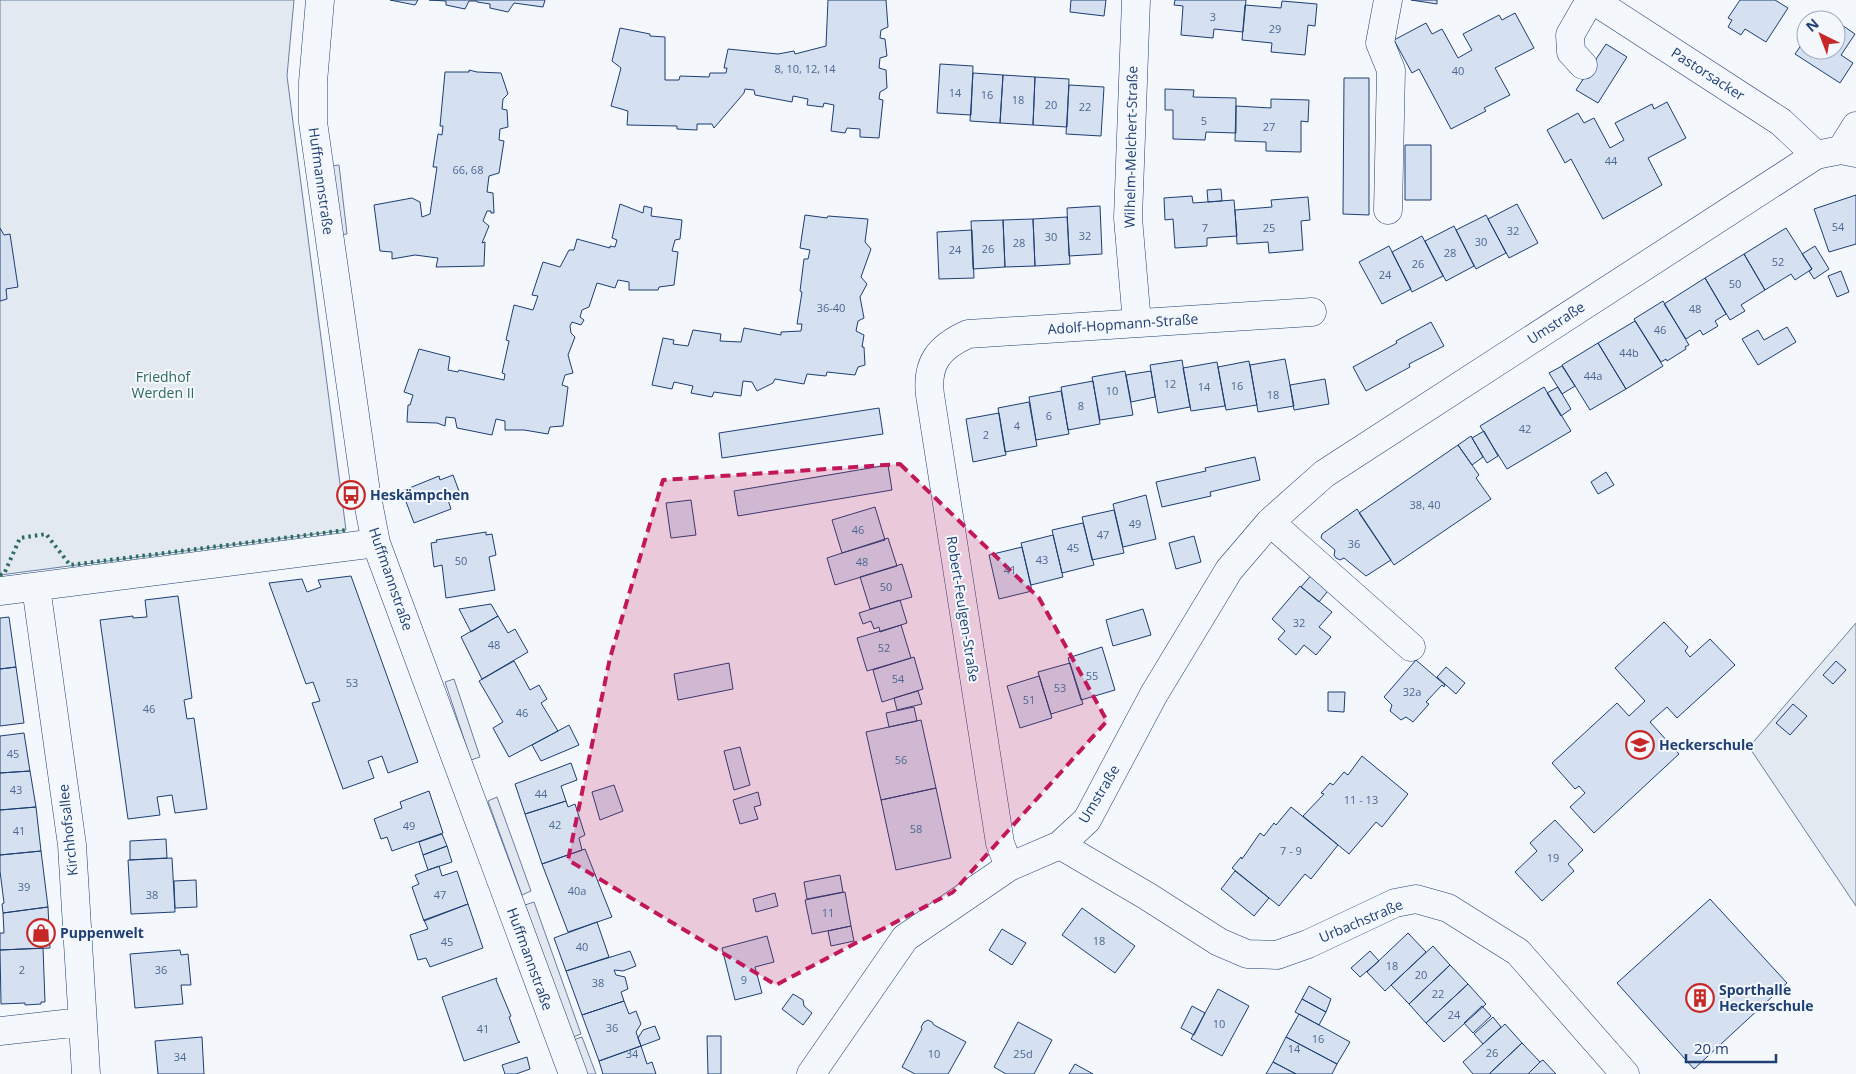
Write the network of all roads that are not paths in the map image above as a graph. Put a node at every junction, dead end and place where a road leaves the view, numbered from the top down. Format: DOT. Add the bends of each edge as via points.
graph roads {
  1 [pos="320,0"];
  2 [pos="1136,0"];
  3 [pos="1388,0"];
  4 [pos="1591,0"];
  5 [pos="1583,64"];
  6 [pos="1856,126"];
  7 [pos="1838,153"];
  8 [pos="1388,210"];
  9 [pos="1312,312"];
  10 [pos="1137,323"];
  11 [pos="940,353"];
  12 [pos="1270,522"];
  13 [pos="376,543"];
  14 [pos="36,587"];
  15 [pos="0,591"];
  16 [pos="1411,647"];
  17 [pos="1060,845"];
  18 [pos="1010,867"];
  19 [pos="81,1022"];
  20 [pos="0,1031"];
  21 [pos="86,1074"];
  22 [pos="573,1074"];
  23 [pos="811,1074"];
  24 [pos="1625,1074"];
  1 -- 13 [label="street, Huffmannstraße" via="313,122 364,482"];
  2 -- 10 [label="street, Wilhelm-Melchert-Straße" via="1128,218"];
  3 -- 8 [label="street" via="1380,43 1391,70"];
  4 -- 5 [label="street" via="1570,35 1571,52"];
  4 -- 7 [label="street, Pastorsacker" via="1781,122"];
  6 -- 7 [label="street"];
  7 -- 12 [label="street, Umstraße" via="1324,474"];
  9 -- 10 [label="street, Adolf-Hopmann-Straße"];
  10 -- 11 [label="street, Adolf-Hopmann-Straße" via="968,334"];
  11 -- 18 [label="street, Robert-Feulgen-Straße" via="930,370 930,395 1000,843"];
  12 -- 16 [label="street"];
  12 -- 17 [label="street, Umstraße" via="1229,570 1154,694 1087,820"];
  13 -- 14 [label="street"];
  13 -- 22 [label="street, Huffmannstraße"];
  14 -- 15 [label="street"];
  14 -- 19 [label="street, Kirchhofsallee" via="72,844"];
  17 -- 18 [label="street, Umstraße"];
  17 -- 24 [label="street, Urbachstraße" via="1219,942 1247,954 1277,955 1395,903 1416,899 1448,908 1518,952"];
  18 -- 23 [label="street, Umstraße" via="905,938"];
  19 -- 20 [label="street"];
  19 -- 21 [label="street, Kirchhofsallee"];
}
